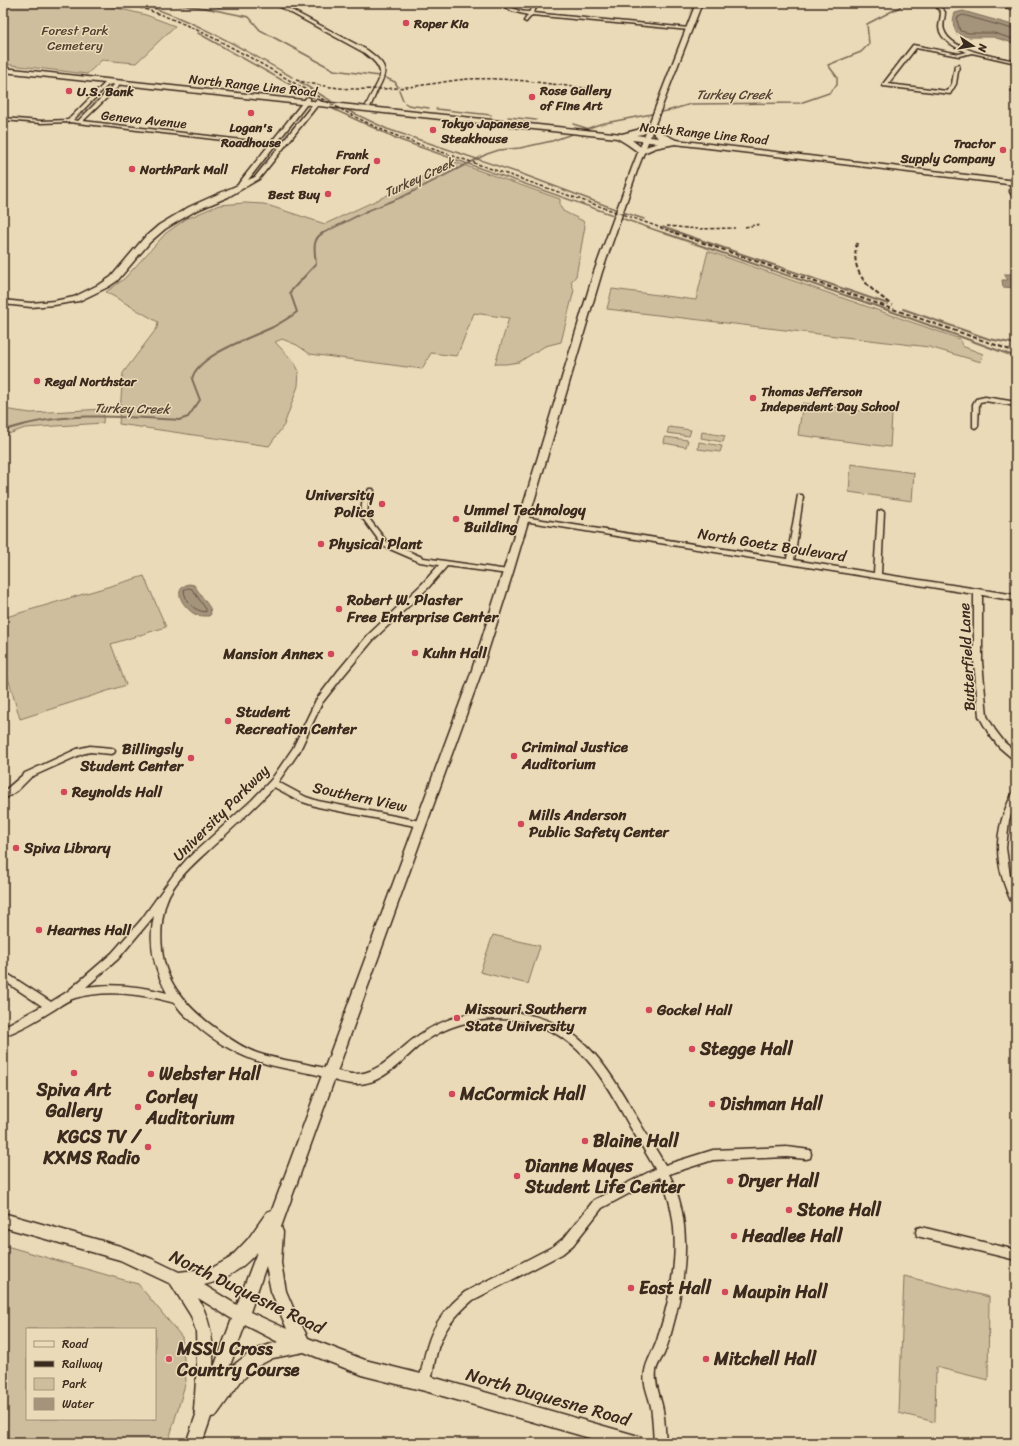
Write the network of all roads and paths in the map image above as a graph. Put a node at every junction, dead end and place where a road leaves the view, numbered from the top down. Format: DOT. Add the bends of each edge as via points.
graph roads {
  1 [pos="202,3"];
  2 [pos="275,3"];
  3 [pos="500,3"];
  4 [pos="699,3"];
  5 [pos="935,3"];
  6 [pos="988,3"];
  7 [pos="220,5"];
  8 [pos="536,5"];
  9 [pos="1016,9"];
  10 [pos="531,13"];
  11 [pos="526,21"];
  12 [pos="689,29"];
  13 [pos="971,52"];
  14 [pos="1016,62"];
  15 [pos="957,66"];
  16 [pos="3,69"];
  17 [pos="1016,80"];
  18 [pos="115,82"];
  19 [pos="1014,91"];
  20 [pos="316,102"];
  21 [pos="305,103"];
  22 [pos="368,106"];
  23 [pos="389,112"];
  24 [pos="3,119"];
  25 [pos="69,121"];
  26 [pos="79,122"];
  27 [pos="652,124"];
  28 [pos="620,137"];
  29 [pos="646,140"];
  30 [pos="675,142"];
  31 [pos="273,144"];
  32 [pos="283,146"];
  33 [pos="641,152"];
  34 [pos="1014,182"];
  35 [pos="238,188"];
  36 [pos="1016,197"];
  37 [pos="3,302"];
  38 [pos="1016,404"];
  39 [pos="975,426"];
  40 [pos="370,491"];
  41 [pos="800,496"];
  42 [pos="881,512"];
  43 [pos="524,519"];
  44 [pos="790,562"];
  45 [pos="444,564"];
  46 [pos="508,572"];
  47 [pos="877,576"];
  48 [pos="978,591"];
  49 [pos="1016,598"];
  50 [pos="111,751"];
  51 [pos="1016,757"];
  52 [pos="273,783"];
  53 [pos="1016,795"];
  54 [pos="3,797"];
  55 [pos="420,824"];
  56 [pos="164,896"];
  57 [pos="1016,902"];
  58 [pos="3,975"];
  59 [pos="70,994"];
  60 [pos="174,998"];
  61 [pos="52,1007"];
  62 [pos="3,1032"];
  63 [pos="330,1073"];
  64 [pos="806,1154"];
  65 [pos="662,1172"];
  66 [pos="282,1202"];
  67 [pos="3,1220"];
  68 [pos="921,1232"];
  69 [pos="1016,1255"];
  70 [pos="177,1280"];
  71 [pos="240,1315"];
  72 [pos="303,1345"];
  73 [pos="425,1383"];
  74 [pos="202,1421"];
  75 [pos="194,1443"];
  76 [pos="635,1443"];
  77 [pos="660,1443"];
  1 -- 7 [label="street"];
  2 -- 22 [label="street" via="365,51 377,60 382,67 383,76"];
  3 -- 10 [label="street" via="512,10"];
  4 -- 12 [label="main road"];
  5 -- 13 [label="street" via="943,12 942,33 949,40"];
  6 -- 9 [label="street"];
  8 -- 10 [label="street"];
  10 -- 11 [label="street"];
  10 -- 12 [label="street"];
  12 -- 27 [label="main road"];
  13 -- 14 [label="street"];
  13 -- 15 [label="street" via="959,54 915,46 885,85 948,93 954,84"];
  16 -- 18 [label="main road"];
  17 -- 19 [label="street"];
  18 -- 21 [label="main road, North Range Line Road"];
  18 -- 21 [label="main road, North Range Line Road" via="295,104"];
  18 -- 25 [label="street" via="107,84"];
  18 -- 26 [label="street" via="117,84"];
  20 -- 21 [label="main road, North Range Line Road"];
  20 -- 22 [label="main road, North Range Line Road"];
  20 -- 23 [label="main road, North Range Line Road"];
  20 -- 32 [label="main road"];
  21 -- 31 [label="main road"];
  22 -- 23 [label="main road, North Range Line Road"];
  23 -- 28 [label="main road, North Range Line Road"];
  24 -- 25 [label="street, Geneva Avenue"];
  25 -- 26 [label="street, Geneva Avenue"];
  26 -- 31 [label="street, Geneva Avenue"];
  27 -- 28 [label="main road" via="640,132"];
  27 -- 29 [label="main road"];
  27 -- 30 [label="main road" via="660,136"];
  28 -- 29 [label="main road, North Range Line Road"];
  28 -- 33 [label="main road"];
  29 -- 30 [label="main road, North Range Line Road"];
  29 -- 33 [label="main road"];
  30 -- 33 [label="main road" via="653,146"];
  30 -- 34 [label="main road, North Range Line Road"];
  31 -- 32 [label="street, Geneva Avenue"];
  31 -- 35 [label="main road"];
  32 -- 35 [label="main road" via="257,178"];
  33 -- 43 [label="main road" via="598,272"];
  34 -- 36 [label="street" via="1013,192"];
  35 -- 37 [label="main road" via="169,222 147,240 114,279 90,293 66,301 31,305"];
  38 -- 39 [label="street" via="978,400"];
  40 -- 45 [label="street" via="364,516 385,544 423,560"];
  41 -- 44 [label="street"];
  42 -- 47 [label="street"];
  43 -- 44 [label="street, North Goetz Boulevard"];
  43 -- 46 [label="main road"];
  44 -- 47 [label="street, North Goetz Boulevard"];
  45 -- 46 [label="street"];
  45 -- 52 [label="street, University Parkway" via="425,586 375,633 341,673 319,702 296,750"];
  46 -- 55 [label="main road" via="475,676"];
  47 -- 48 [label="street, North Goetz Boulevard"];
  48 -- 49 [label="street, North Goetz Boulevard"];
  48 -- 51 [label="street, Butterfield Lane" via="978,662 983,716 1002,745"];
  50 -- 54 [label="street" via="90,749 80,752 28,775"];
  52 -- 55 [label="street, Southern View" via="318,804"];
  52 -- 56 [label="street, University Parkway" via="190,862"];
  53 -- 57 [label="street" via="1004,826 1002,851"];
  55 -- 63 [label="main road"];
  56 -- 59 [label="street, University Parkway" via="115,956"];
  56 -- 60 [label="street" via="158,912 156,948 166,983"];
  58 -- 61 [label="street"];
  59 -- 60 [label="street" via="125,988"];
  59 -- 61 [label="street, University Parkway"];
  60 -- 63 [label="street" via="199,1023 246,1053 275,1062"];
  61 -- 62 [label="street, University Parkway"];
  63 -- 65 [label="street" via="348,1078 370,1077 398,1059 423,1037 462,1019 497,1014 540,1021 568,1036 596,1063"];
  63 -- 66 [label="main road"];
  64 -- 65 [label="street" via="713,1154"];
  65 -- 73 [label="street" via="598,1204 569,1241 558,1250 469,1296 457,1305 446,1317 432,1345"];
  65 -- 77 [label="street" via="675,1200 679,1254 666,1332 649,1377 658,1411"];
  66 -- 70 [label="main road" via="250,1250 233,1267 194,1280"];
  66 -- 71 [label="main road"];
  66 -- 72 [label="main road" via="274,1241 274,1273 277,1290 288,1318"];
  67 -- 70 [label="main road, North Duquesne Road" via="120,1253"];
  68 -- 69 [label="street"];
  70 -- 71 [label="main road, North Duquesne Road"];
  70 -- 74 [label="main road" via="194,1307 202,1326 205,1362"];
  71 -- 72 [label="main road, North Duquesne Road"];
  71 -- 74 [label="main road"];
  72 -- 73 [label="main road, North Duquesne Road" via="365,1368"];
  72 -- 74 [label="main road" via="268,1352 248,1362 235,1374"];
  73 -- 76 [label="main road, North Duquesne Road"];
  74 -- 75 [label="main road"];
}
